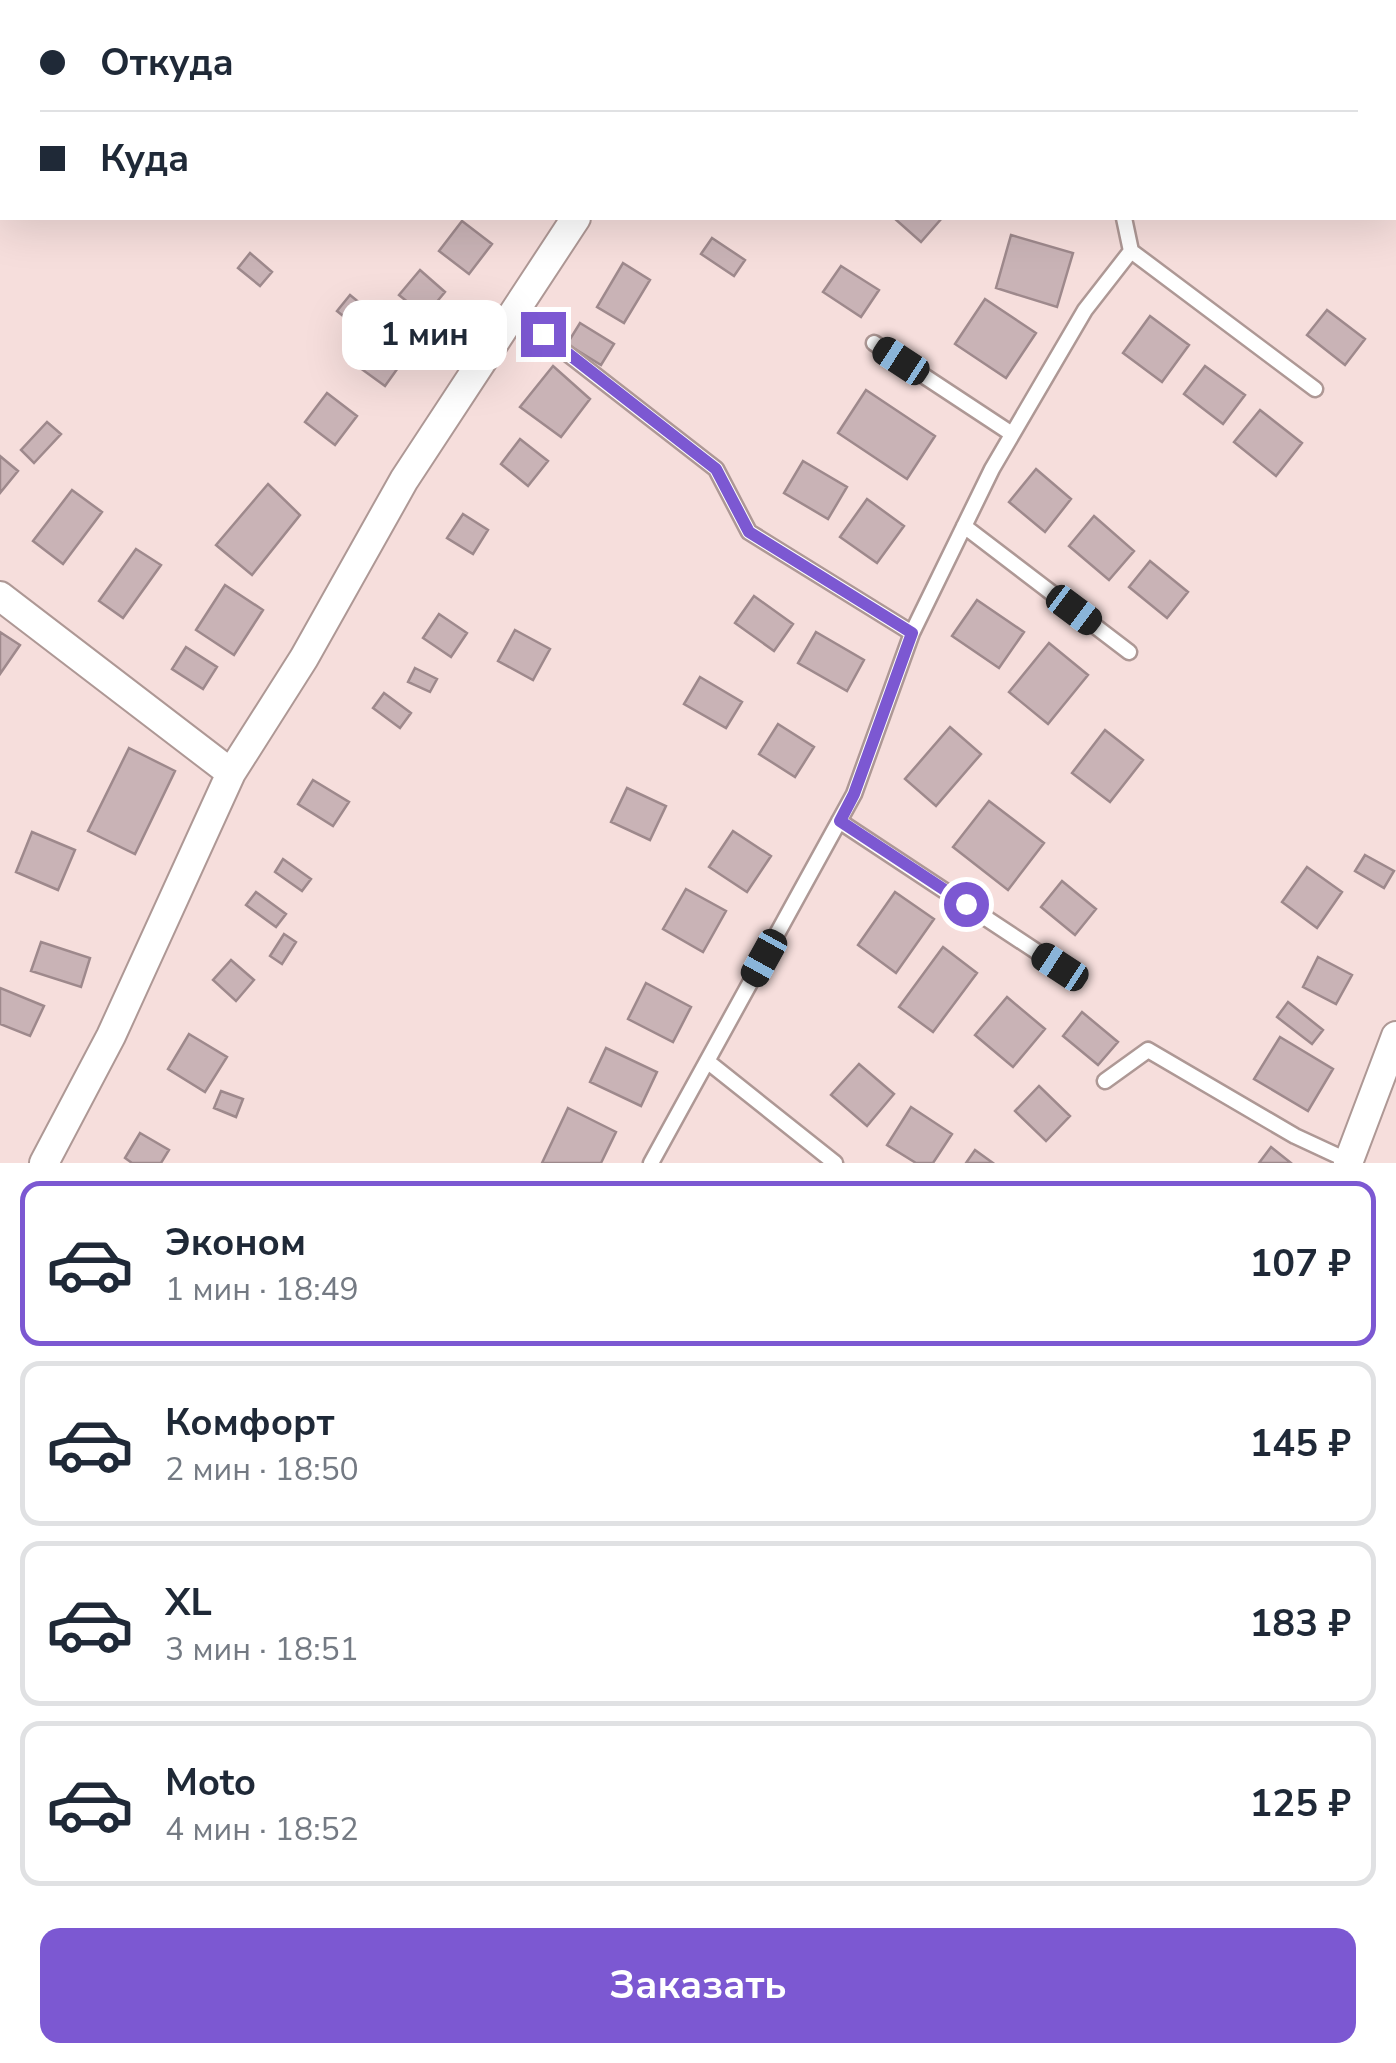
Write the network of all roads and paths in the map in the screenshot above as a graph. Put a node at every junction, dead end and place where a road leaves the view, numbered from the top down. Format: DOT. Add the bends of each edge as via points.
graph roads {
  1 [pos="575,220"];
  2 [pos="1124,220"];
  3 [pos="1131,251"];
  4 [pos="514,312"];
  5 [pos="874,343"];
  6 [pos="1316,390"];
  7 [pos="1012,434"];
  8 [pos="964,526"];
  9 [pos="0,596"];
  10 [pos="912,633"];
  11 [pos="1129,652"];
  12 [pos="231,773"];
  13 [pos="840,821"];
  14 [pos="1060,967"];
  15 [pos="1396,1036"];
  16 [pos="707,1060"];
  17 [pos="1105,1081"];
  18 [pos="1348,1162"];
  19 [pos="44,1163"];
  20 [pos="651,1163"];
  21 [pos="835,1163"];
  1 -- 4 [label="street"];
  2 -- 3 [label="lane"];
  3 -- 6 [label="lane"];
  3 -- 7 [label="lane" via="1085,310"];
  4 -- 10 [label="lane" via="716,469 749,532"];
  4 -- 12 [label="street" via="404,480"];
  5 -- 7 [label="lane"];
  7 -- 8 [label="lane"];
  8 -- 10 [label="lane"];
  8 -- 11 [label="lane"];
  9 -- 12 [label="street"];
  10 -- 13 [label="lane"];
  12 -- 19 [label="street" via="111,1036"];
  13 -- 14 [label="lane"];
  13 -- 16 [label="lane"];
  15 -- 18 [label="street"];
  16 -- 20 [label="lane"];
  16 -- 21 [label="lane"];
  17 -- 18 [label="lane" via="1148,1050"];
}
